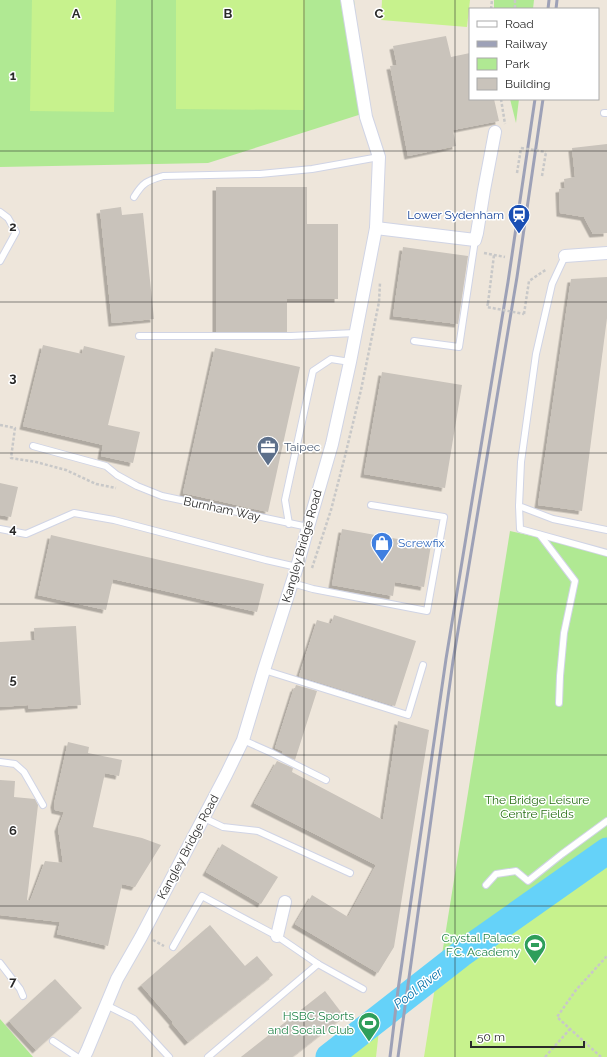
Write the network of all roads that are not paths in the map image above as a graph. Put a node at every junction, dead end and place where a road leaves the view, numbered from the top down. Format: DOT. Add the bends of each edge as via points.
graph roads {
  1 [pos="347,0"];
  2 [pos="495,132"];
  3 [pos="379,157"];
  4 [pos="134,197"];
  5 [pos="0,212"];
  6 [pos="376,228"];
  7 [pos="474,240"];
  8 [pos="607,253"];
  9 [pos="565,256"];
  10 [pos="0,261"];
  11 [pos="356,334"];
  12 [pos="139,336"];
  13 [pos="414,342"];
  14 [pos="350,362"];
  15 [pos="33,446"];
  16 [pos="371,505"];
  17 [pos="519,506"];
  18 [pos="290,524"];
  19 [pos="308,527"];
  20 [pos="0,529"];
  21 [pos="607,530"];
  22 [pos="540,535"];
  23 [pos="607,552"];
  24 [pos="298,568"];
  25 [pos="292,582"];
  26 [pos="423,665"];
  27 [pos="264,670"];
  28 [pos="559,704"];
  29 [pos="243,740"];
  30 [pos="0,762"];
  31 [pos="326,780"];
  32 [pos="43,804"];
  33 [pos="204,818"];
  34 [pos="607,821"];
  35 [pos="350,873"];
  36 [pos="486,885"];
  37 [pos="285,902"];
  38 [pos="277,936"];
  39 [pos="173,946"];
  40 [pos="0,963"];
  41 [pos="318,964"];
  42 [pos="363,989"];
  43 [pos="23,996"];
  44 [pos="106,1005"];
  45 [pos="53,1041"];
  46 [pos="77,1057"];
  47 [pos="84,1057"];
  48 [pos="169,1057"];
  49 [pos="208,1057"];
  1 -- 3 [label="street, Kangley Bridge Road" via="366,117"];
  2 -- 7 [label="street"];
  3 -- 4 [label="lane" via="312,169 260,174 163,176 148,181 140,187"];
  3 -- 6 [label="street, Kangley Bridge Road"];
  5 -- 10 [label="lane" via="8,218 16,232"];
  6 -- 7 [label="street"];
  6 -- 11 [label="street, Kangley Bridge Road"];
  7 -- 13 [label="lane" via="459,347"];
  8 -- 9 [label="street"];
  9 -- 17 [label="lane" via="552,284 536,354 521,462"];
  11 -- 12 [label="lane"];
  11 -- 14 [label="street, Kangley Bridge Road"];
  14 -- 18 [label="lane" via="331,359 314,371 285,500"];
  14 -- 19 [label="street, Kangley Bridge Road" via="332,444"];
  15 -- 18 [label="lane, Burnham Way" via="106,466 137,486 162,496"];
  16 -- 25 [label="lane" via="444,517 427,611 313,589"];
  17 -- 21 [label="lane" via="553,519"];
  17 -- 22 [label="lane" via="520,529"];
  18 -- 19 [label="lane, Burnham Way"];
  19 -- 24 [label="street, Kangley Bridge Road"];
  20 -- 24 [label="lane" via="26,534 74,513 114,520"];
  22 -- 23 [label="lane"];
  22 -- 28 [label="lane" via="575,581 564,633"];
  24 -- 25 [label="street, Kangley Bridge Road"];
  25 -- 27 [label="street, Kangley Bridge Road"];
  26 -- 27 [label="lane" via="408,715"];
  27 -- 29 [label="street, Kangley Bridge Road"];
  29 -- 31 [label="lane"];
  29 -- 33 [label="street, Kangley Bridge Road"];
  30 -- 32 [label="lane" via="15,764 24,772"];
  33 -- 35 [label="lane" via="223,827 258,831"];
  33 -- 44 [label="street, Kangley Bridge Road" via="117,979"];
  34 -- 36 [label="lane" via="528,881 516,870 496,874"];
  37 -- 38 [label="street"];
  38 -- 39 [label="lane" via="202,896"];
  38 -- 41 [label="lane"];
  40 -- 43 [label="lane"];
  41 -- 42 [label="lane"];
  41 -- 49 [label="lane"];
  44 -- 47 [label="street, Kangley Bridge Road"];
  44 -- 48 [label="lane" via="134,1019"];
  45 -- 46 [label="lane"];
}
